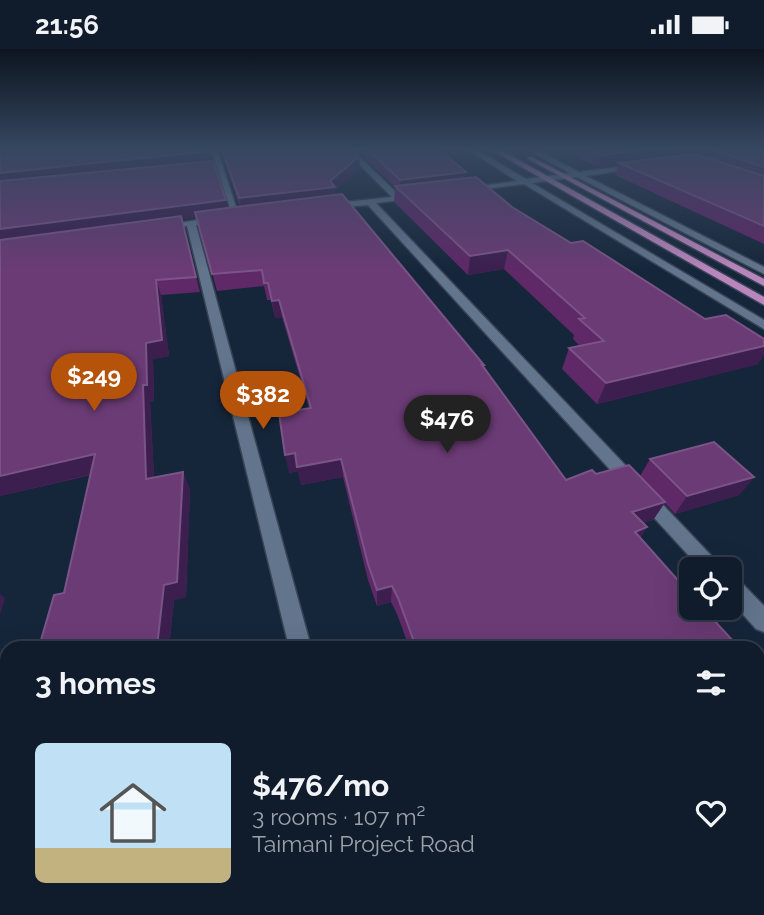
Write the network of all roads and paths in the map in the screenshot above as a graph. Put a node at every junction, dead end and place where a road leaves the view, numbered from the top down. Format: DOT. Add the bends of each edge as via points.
graph roads {
  1 [pos="229,189"];
  2 [pos="389,189"];
  3 [pos="472,189"];
  4 [pos="537,189"];
  5 [pos="564,189"];
  6 [pos="589,189"];
  7 [pos="604,189"];
  8 [pos="450,192"];
  9 [pos="424,195"];
  10 [pos="399,199"];
  11 [pos="371,203"];
  12 [pos="317,208"];
  13 [pos="250,216"];
  14 [pos="237,217"];
  15 [pos="191,223"];
  16 [pos="150,229"];
  17 [pos="764,271"];
  18 [pos="764,283"];
  19 [pos="764,302"];
  20 [pos="764,325"];
  21 [pos="703,557"];
  22 [pos="742,598"];
  23 [pos="764,622"];
  24 [pos="298,641"];
  1 -- 14 [label="street"];
  2 -- 10 [label="street"];
  3 -- 8 [label="street"];
  4 -- 20 [label="street"];
  5 -- 19 [label="main road"];
  6 -- 18 [label="main road"];
  7 -- 17 [label="street"];
  9 -- 10 [label="street"];
  10 -- 11 [label="street"];
  11 -- 12 [label="street"];
  11 -- 21 [label="street"];
  13 -- 14 [label="street"];
  14 -- 15 [label="street"];
  15 -- 16 [label="street"];
  15 -- 24 [label="street"];
  22 -- 23 [label="street"];
}
